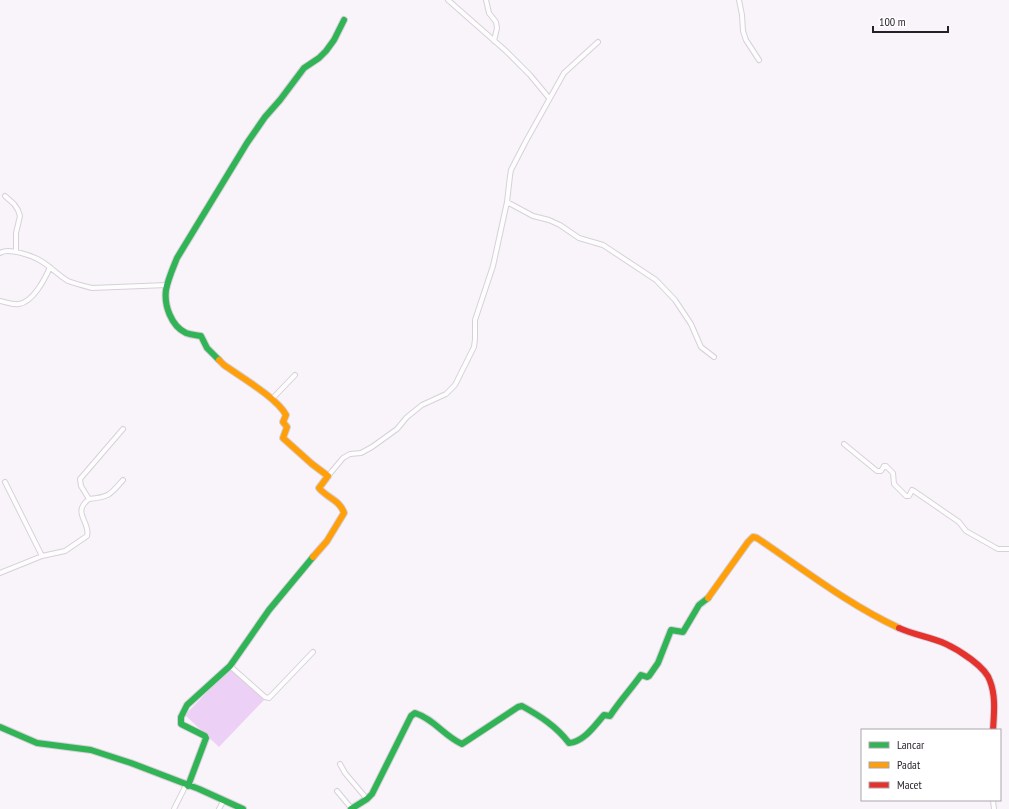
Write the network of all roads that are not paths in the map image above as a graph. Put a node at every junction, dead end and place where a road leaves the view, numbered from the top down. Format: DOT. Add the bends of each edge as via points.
graph roads {
  1 [pos="448,0"];
  2 [pos="486,0"];
  3 [pos="739,0"];
  4 [pos="344,20"];
  5 [pos="494,41"];
  6 [pos="598,42"];
  7 [pos="759,60"];
  8 [pos="549,98"];
  9 [pos="5,196"];
  10 [pos="507,202"];
  11 [pos="16,251"];
  12 [pos="0,252"];
  13 [pos="50,267"];
  14 [pos="168,285"];
  15 [pos="0,301"];
  16 [pos="714,357"];
  17 [pos="295,375"];
  18 [pos="272,399"];
  19 [pos="123,429"];
  20 [pos="844,444"];
  21 [pos="328,476"];
  22 [pos="122,480"];
  23 [pos="5,482"];
  24 [pos="90,499"];
  25 [pos="1009,550"];
  26 [pos="42,556"];
  27 [pos="0,573"];
  28 [pos="313,652"];
  29 [pos="230,666"];
  30 [pos="0,727"];
  31 [pos="993,729"];
  32 [pos="340,764"];
  33 [pos="187,785"];
  34 [pos="337,791"];
  35 [pos="367,799"];
  36 [pos="224,800"];
  37 [pos="174,809"];
  38 [pos="219,809"];
  39 [pos="243,809"];
  40 [pos="351,809"];
  1 -- 5 [label="street"];
  2 -- 5 [label="street" via="489,13 496,22"];
  3 -- 7 [label="street" via="743,31"];
  4 -- 14 [label="street" via="326,51 304,68 247,143 177,258"];
  5 -- 8 [label="street" via="530,74"];
  6 -- 8 [label="street" via="564,73"];
  8 -- 10 [label="street" via="512,170"];
  9 -- 11 [label="street" via="14,204 20,216 16,233"];
  10 -- 16 [label="street" via="533,216 560,225 579,238 603,246 656,280 675,300 691,324 700,345"];
  10 -- 21 [label="street" via="493,266 475,320 474,348 456,385 446,394 422,405 397,429 372,447 343,458"];
  11 -- 12 [label="street"];
  11 -- 13 [label="street"];
  13 -- 14 [label="street" via="69,281 92,288"];
  13 -- 15 [label="street" via="40,287 26,302 12,304"];
  14 -- 18 [label="street" via="166,307 181,330 201,336 207,348 224,365"];
  17 -- 18 [label="street"];
  18 -- 21 [label="street" via="286,415 283,422 287,427 283,438"];
  19 -- 24 [label="street" via="80,478 81,486"];
  20 -- 25 [label="street" via="877,471 881,472 884,466 890,470 893,473 894,484 906,496 914,491 959,522 966,531 998,549"];
  21 -- 29 [label="street" via="319,488 334,498 343,510 338,526 269,610"];
  22 -- 24 [label="street" via="111,494"];
  23 -- 26 [label="street"];
  24 -- 26 [label="street" via="82,507 81,512 87,536 65,550"];
  26 -- 27 [label="street"];
  28 -- 29 [label="street" via="269,698"];
  29 -- 33 [label="street" via="184,708 181,724 206,738"];
  30 -- 33 [label="street" via="42,744 92,750"];
  31 -- 35 [label="street" via="991,682 979,665 946,644 880,619 753,537 711,596 699,605 683,632 671,630 658,663 649,676 641,675 610,716 604,715 574,743 569,743 557,728 522,706 462,744 446,735 424,716 415,713 411,716 372,794"];
  32 -- 35 [label="street"];
  33 -- 36 [label="street"];
  33 -- 37 [label="street"];
  34 -- 40 [label="street"];
  35 -- 40 [label="street"];
  36 -- 38 [label="street"];
  36 -- 39 [label="street"];
}
